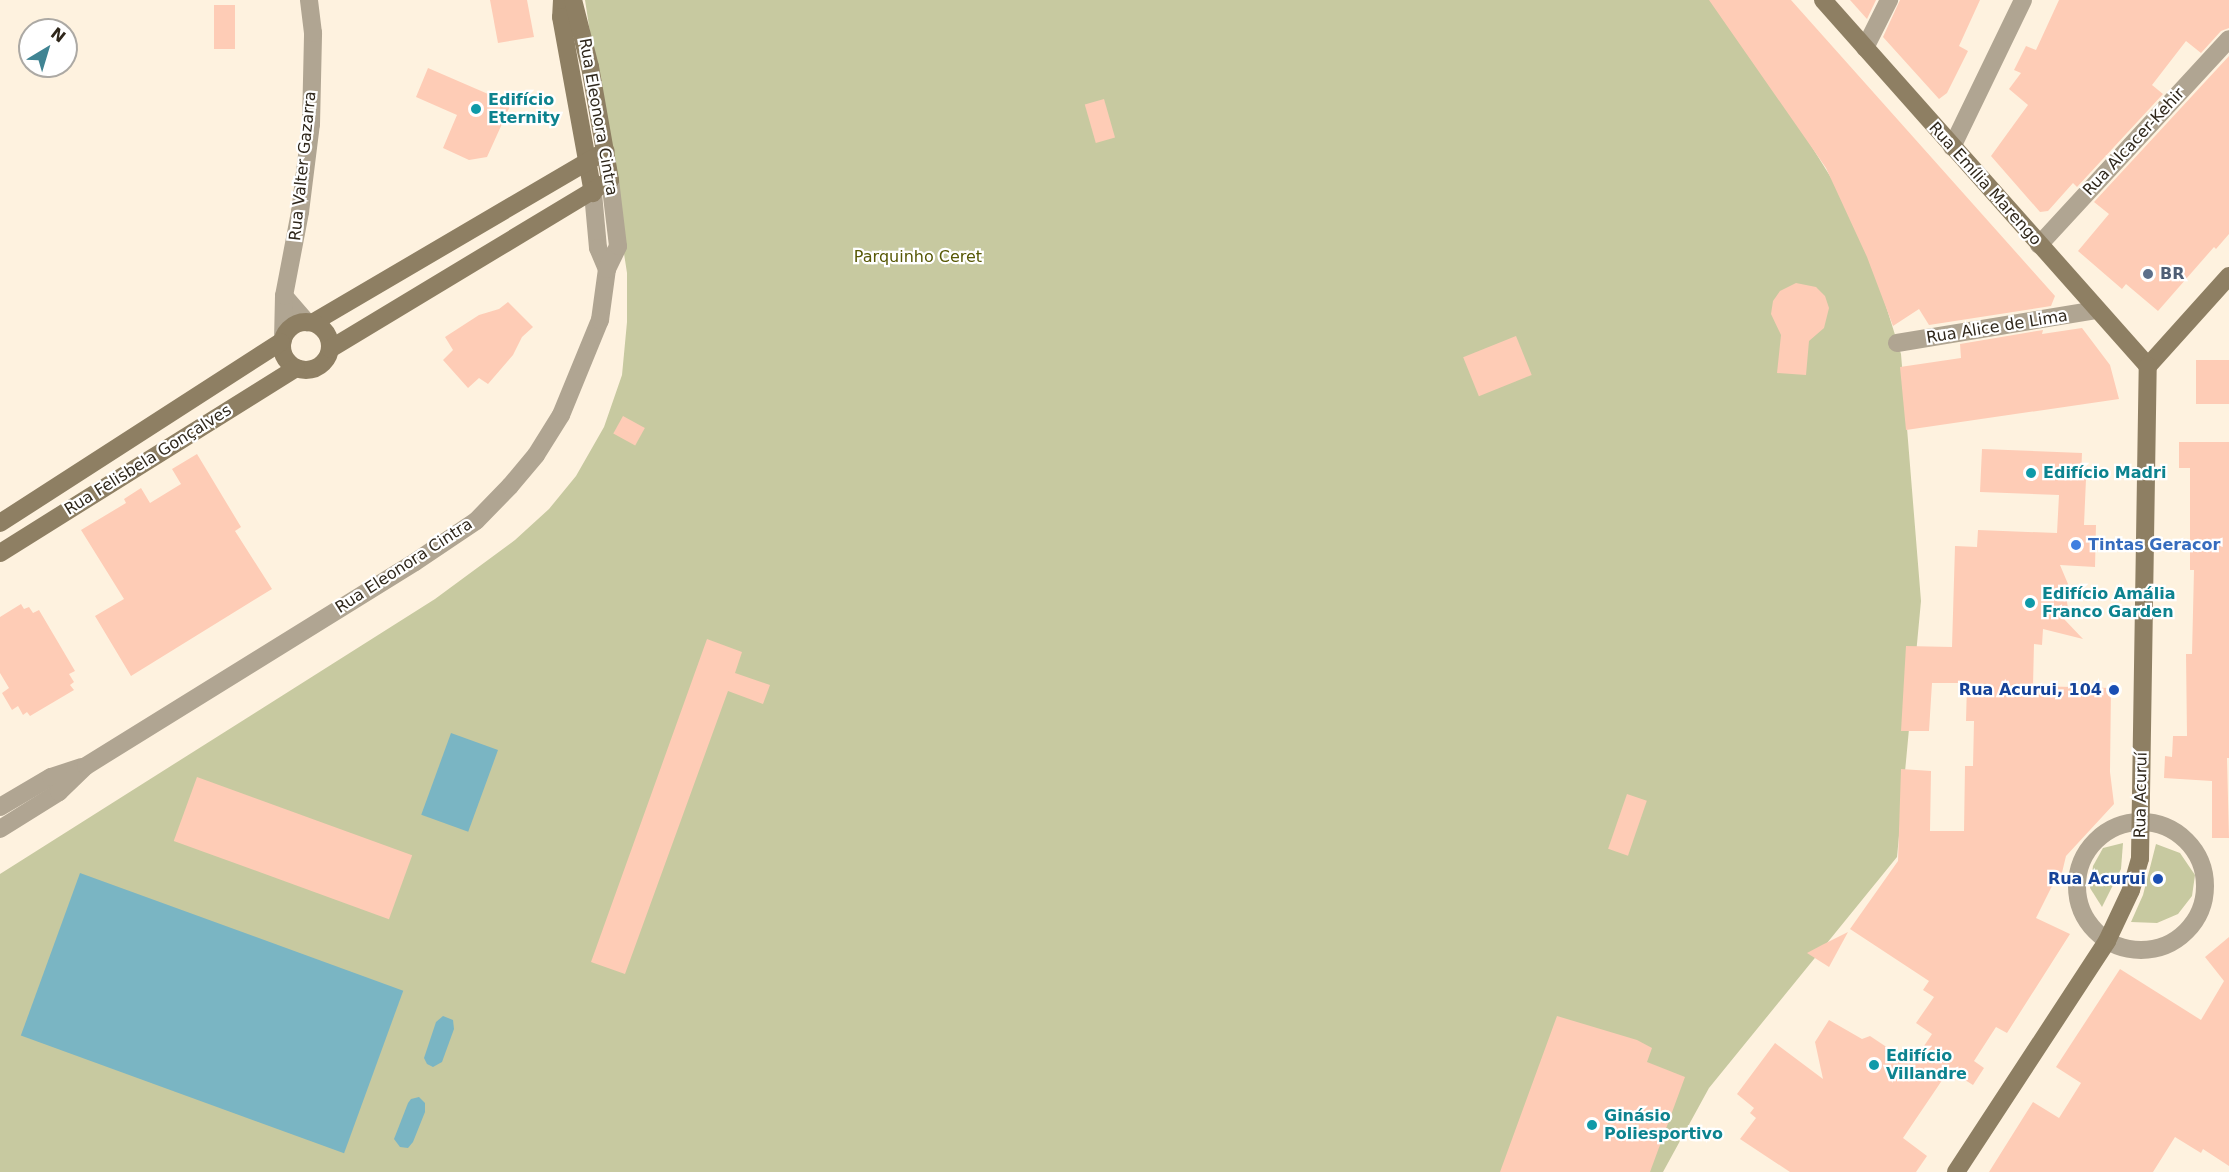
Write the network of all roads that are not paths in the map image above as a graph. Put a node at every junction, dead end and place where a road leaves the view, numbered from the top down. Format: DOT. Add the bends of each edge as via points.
graph roads {
  1 [pos="309,0"];
  2 [pos="562,0"];
  3 [pos="573,0"];
  4 [pos="1823,0"];
  5 [pos="1889,0"];
  6 [pos="2023,0"];
  7 [pos="2229,39"];
  8 [pos="1865,48"];
  9 [pos="1952,147"];
  10 [pos="605,151"];
  11 [pos="588,161"];
  12 [pos="610,180"];
  13 [pos="592,193"];
  14 [pos="2039,245"];
  15 [pos="607,269"];
  16 [pos="2229,276"];
  17 [pos="284,296"];
  18 [pos="2097,310"];
  19 [pos="310,322"];
  20 [pos="282,341"];
  21 [pos="1897,343"];
  22 [pos="330,349"];
  23 [pos="2148,366"];
  24 [pos="296,368"];
  25 [pos="0,523"];
  26 [pos="0,553"];
  27 [pos="86,766"];
  28 [pos="0,807"];
  29 [pos="2142,821"];
  30 [pos="0,829"];
  31 [pos="2107,941"];
  32 [pos="1956,1172"];
  1 -- 17 [label="street, Rua Valter Gazarra" via="313,33 311,124"];
  2 -- 11 [label="street, Rua Eleonora Cintra" via="561,17"];
  3 -- 10 [label="street, Rua Eleonora Cintra"];
  4 -- 8 [label="street, Rua Emília Marengo"];
  5 -- 8 [label="street"];
  6 -- 9 [label="street"];
  7 -- 14 [label="street, Rua Alcacer-Kehir"];
  8 -- 9 [label="street, Rua Emília Marengo"];
  9 -- 14 [label="street, Rua Emília Marengo"];
  10 -- 11 [label="street"];
  10 -- 12 [label="street, Rua Eleonora Cintra"];
  11 -- 13 [label="street, Rua Eleonora Cintra"];
  11 -- 19 [label="street"];
  12 -- 13 [label="street"];
  12 -- 15 [label="street, Rua Eleonora Cintra" via="618,246"];
  13 -- 15 [label="street, Rua Eleonora Cintra" via="598,248"];
  13 -- 22 [label="street"];
  14 -- 18 [label="street, Rua Emília Marengo"];
  15 -- 27 [label="street, Rua Eleonora Cintra" via="600,320 561,415 536,455 476,521"];
  16 -- 23 [label="street"];
  17 -- 19 [label="street"];
  17 -- 20 [label="street, Rua Valter Gazarra"];
  18 -- 21 [label="street, Rua Alice de Lima"];
  18 -- 23 [label="street, Rua Emília Marengo"];
  19 -- 20 [label="street" via="299,322 287,329"];
  19 -- 22 [label="street" via="323,328"];
  20 -- 24 [label="street" via="288,362"];
  20 -- 25 [label="street, Rua Felisbela Gonçalves"];
  22 -- 24 [label="street" via="324,362 311,370"];
  23 -- 29 [label="street, Rua Acuruí"];
  24 -- 26 [label="street, Rua Felisbela Gonçalves"];
  27 -- 28 [label="street, Rua Eleonora Cintra" via="51,777"];
  27 -- 30 [label="street, Rua Eleonora Cintra" via="59,792"];
  29 -- 31 [label="street, Rua Acuruí" via="2140,858 2131,890"];
  29 -- 31 [label="street" via="2121,824 2102,834 2088,849 2079,868 2076,888 2080,909 2091,927"];
  29 -- 31 [label="street" via="2163,825 2182,836 2196,852 2205,872 2206,894 2200,915 2187,932 2169,945 2148,951 2127,950"];
  31 -- 32 [label="street, Rua Acuruí"];
}
